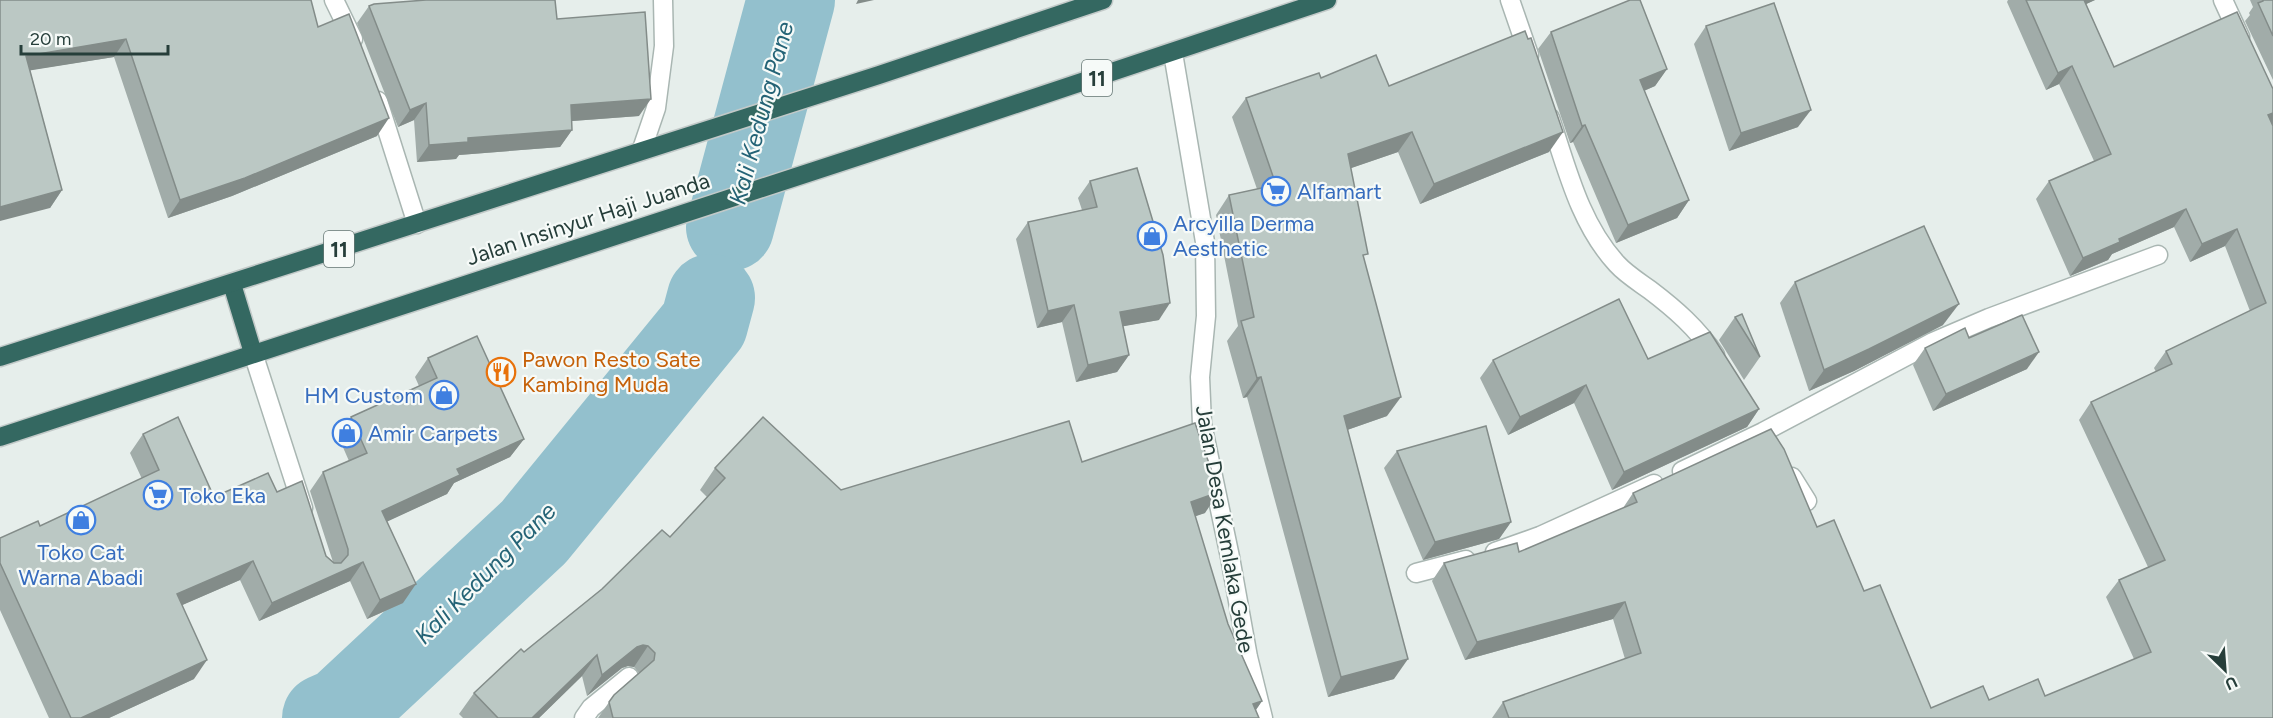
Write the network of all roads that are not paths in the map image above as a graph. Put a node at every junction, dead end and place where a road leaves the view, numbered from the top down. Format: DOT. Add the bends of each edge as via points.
graph roads {
  1 [pos="334,0"];
  2 [pos="663,0"];
  3 [pos="1103,0"];
  4 [pos="1328,0"];
  5 [pos="1510,0"];
  6 [pos="2223,0"];
  7 [pos="358,51"];
  8 [pos="2247,52"];
  9 [pos="1173,53"];
  10 [pos="1536,77"];
  11 [pos="371,84"];
  12 [pos="1544,99"];
  13 [pos="642,149"];
  14 [pos="417,224"];
  15 [pos="2158,255"];
  16 [pos="232,284"];
  17 [pos="253,353"];
  18 [pos="0,357"];
  19 [pos="1723,367"];
  20 [pos="1752,413"];
  21 [pos="0,436"];
  22 [pos="1766,437"];
  23 [pos="1782,462"];
  24 [pos="1807,501"];
  25 [pos="310,528"];
  26 [pos="1416,573"];
  27 [pos="629,677"];
  28 [pos="584,718"];
  29 [pos="1263,718"];
  1 -- 7 [label="street"];
  2 -- 13 [label="street" via="664,46 657,98"];
  3 -- 13 [label="highway, 11"];
  4 -- 9 [label="highway, Jalan Insinyur Haji Juanda / 11"];
  5 -- 10 [label="street"];
  6 -- 8 [label="street"];
  9 -- 17 [label="highway, Jalan Insinyur Haji Juanda / 11"];
  9 -- 29 [label="street, Jalan Desa Kemlaka Gede" via="1205,242 1202,424"];
  11 -- 14 [label="street"];
  12 -- 19 [label="street" via="1577,199 1604,248 1618,266 1690,323"];
  13 -- 14 [label="highway, 11"];
  14 -- 16 [label="highway, 11"];
  15 -- 22 [label="street" via="1933,342"];
  16 -- 17 [label="highway"];
  16 -- 18 [label="highway, 11"];
  17 -- 21 [label="highway, Jalan Insinyur Haji Juanda / 11"];
  17 -- 25 [label="street"];
  20 -- 22 [label="street"];
  22 -- 26 [label="street" via="1540,536 1491,554"];
  23 -- 24 [label="street"];
  27 -- 28 [label="street"];
}
